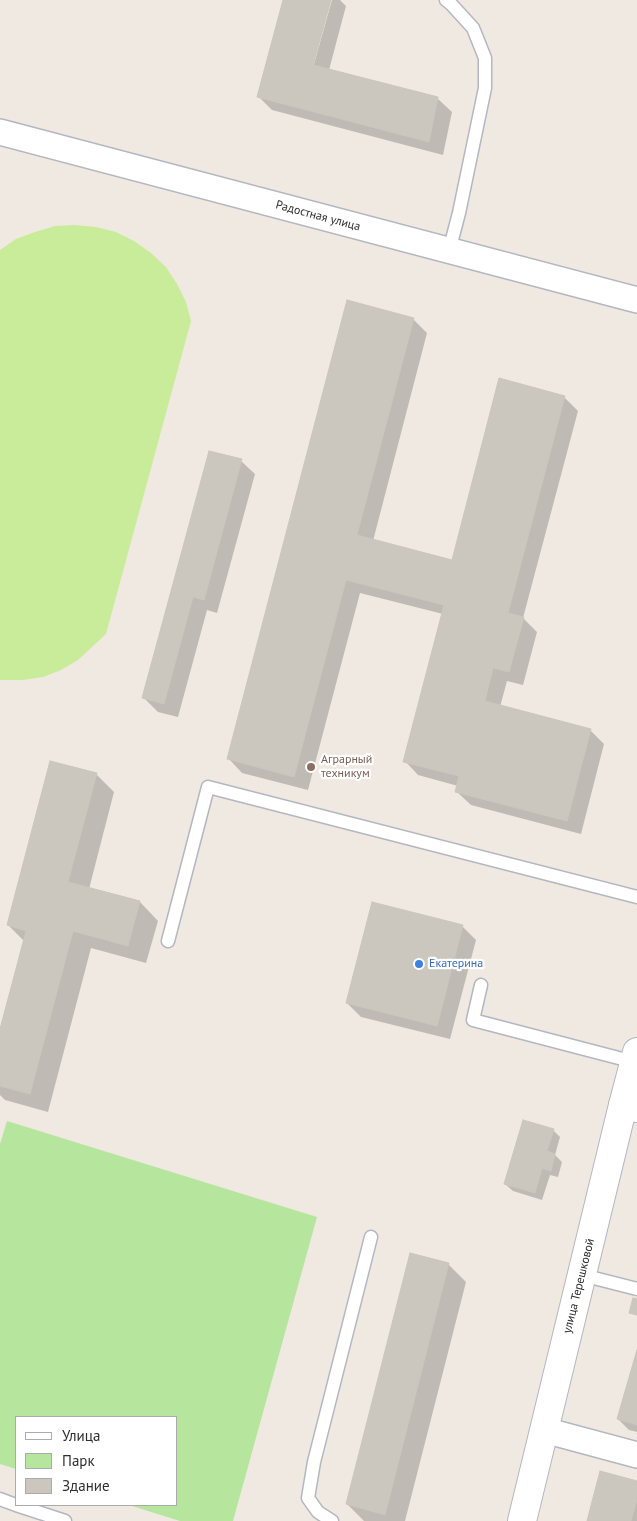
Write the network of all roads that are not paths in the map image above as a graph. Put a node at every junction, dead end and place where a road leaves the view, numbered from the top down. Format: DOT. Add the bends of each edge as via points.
graph roads {
  1 [pos="446,0"];
  2 [pos="0,132"];
  3 [pos="449,251"];
  4 [pos="637,300"];
  5 [pos="637,897"];
  6 [pos="168,941"];
  7 [pos="481,985"];
  8 [pos="636,1057"];
  9 [pos="630,1106"];
  10 [pos="371,1238"];
  11 [pos="582,1275"];
  12 [pos="637,1289"];
  13 [pos="544,1430"];
  14 [pos="637,1455"];
  15 [pos="0,1499"];
  16 [pos="15,1505"];
  17 [pos="19,1506"];
  18 [pos="64,1521"];
  19 [pos="332,1521"];
  20 [pos="522,1521"];
  1 -- 3 [label="lane" via="473,28 485,58 485,88"];
  2 -- 3 [label="street, Радостная улица"];
  3 -- 4 [label="street, Радостная улица"];
  5 -- 6 [label="lane" via="208,787"];
  7 -- 8 [label="lane" via="473,1020"];
  8 -- 9 [label="main road, улица Терешковой"];
  9 -- 11 [label="main road, улица Терешковой"];
  10 -- 19 [label="lane" via="314,1462 308,1498 318,1512"];
  11 -- 12 [label="lane"];
  11 -- 13 [label="main road, улица Терешковой"];
  13 -- 14 [label="street"];
  13 -- 20 [label="main road, улица Терешковой"];
  15 -- 16 [label="lane"];
  17 -- 18 [label="lane"];
}
